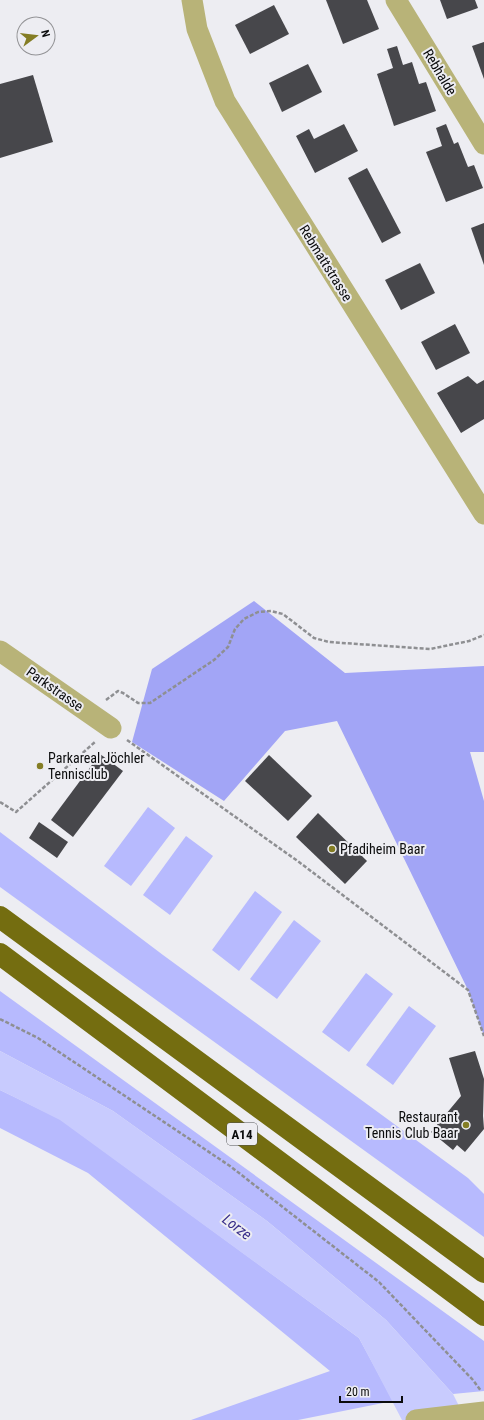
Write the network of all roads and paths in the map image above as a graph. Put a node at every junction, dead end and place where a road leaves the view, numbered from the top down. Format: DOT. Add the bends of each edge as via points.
graph roads {
  1 [pos="192,0"];
  2 [pos="396,0"];
  3 [pos="484,144"];
  4 [pos="484,514"];
  5 [pos="484,635"];
  6 [pos="0,651"];
  7 [pos="90,713"];
  8 [pos="111,728"];
  9 [pos="0,802"];
  10 [pos="0,917"];
  11 [pos="0,954"];
  12 [pos="0,1019"];
  13 [pos="484,1036"];
  14 [pos="484,1272"];
  15 [pos="484,1315"];
  16 [pos="484,1396"];
  17 [pos="484,1412"];
  18 [pos="416,1420"];
  1 -- 4 [label="street, Rebmattstrasse" via="197,29 225,101"];
  2 -- 3 [label="street, Rebhalde"];
  5 -- 7 [label="path" via="469,641 430,649 329,642 314,638 283,614 271,611 258,612 244,619 235,629 228,647 214,660 150,703 138,703 118,691"];
  6 -- 7 [label="street, Parkstrasse"];
  7 -- 8 [label="street, Parkstrasse"];
  8 -- 9 [label="path" via="16,812"];
  8 -- 13 [label="path" via="299,862 468,990"];
  10 -- 14 [label="highway, A14"];
  11 -- 15 [label="highway, A14"];
  12 -- 16 [label="path" via="38,1038 230,1166 379,1282 473,1380"];
  17 -- 18 [label="street"];
}
